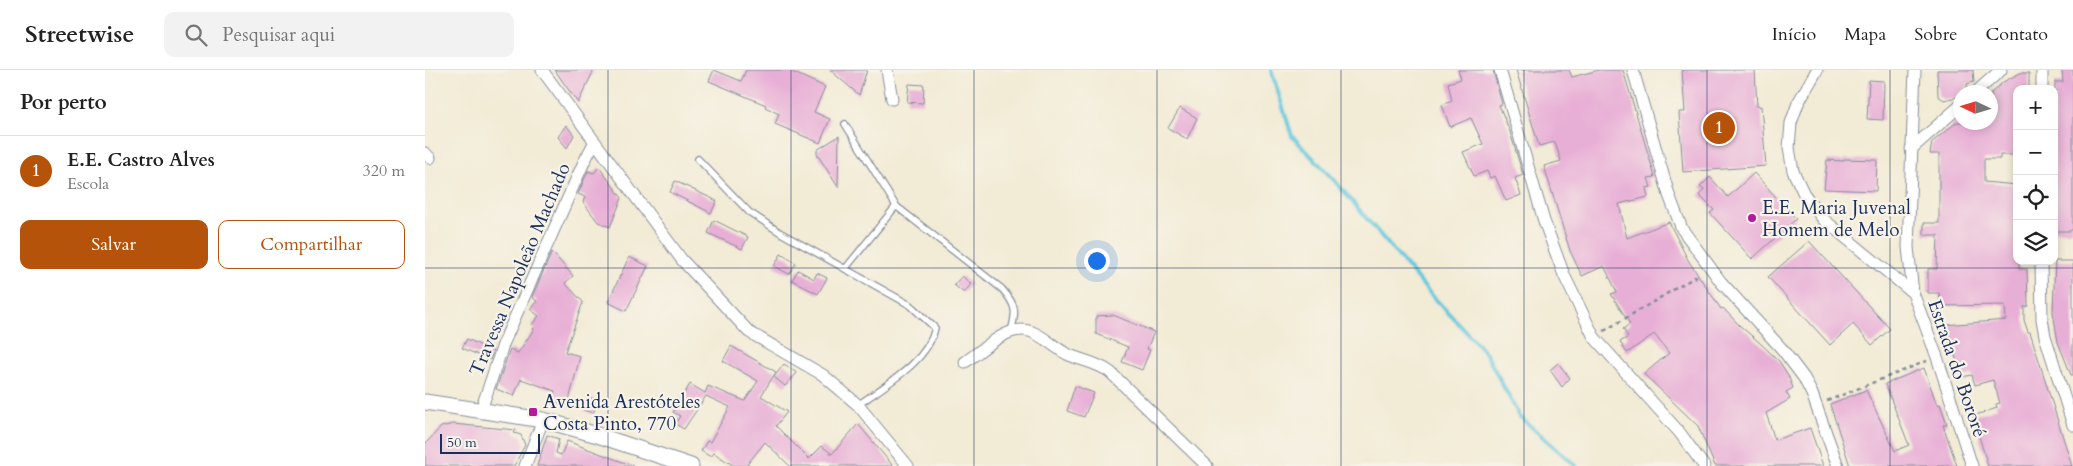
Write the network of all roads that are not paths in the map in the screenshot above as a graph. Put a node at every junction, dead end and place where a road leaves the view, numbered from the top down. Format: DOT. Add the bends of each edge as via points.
graph roads {
  1 [pos="542,70"];
  2 [pos="887,70"];
  3 [pos="1500,70"];
  4 [pos="1633,70"];
  5 [pos="1817,70"];
  6 [pos="1915,70"];
  7 [pos="2001,70"];
  8 [pos="2042,70"];
  9 [pos="1984,85"];
  10 [pos="2042,85"];
  11 [pos="892,99"];
  12 [pos="1953,112"];
  13 [pos="845,124"];
  14 [pos="594,143"];
  15 [pos="1911,149"];
  16 [pos="698,158"];
  17 [pos="896,206"];
  18 [pos="2041,265"];
  19 [pos="845,269"];
  20 [pos="1913,293"];
  21 [pos="1011,331"];
  22 [pos="965,362"];
  23 [pos="425,402"];
  24 [pos="859,405"];
  25 [pos="481,410"];
  26 [pos="543,420"];
  27 [pos="2073,425"];
  28 [pos="661,461"];
  29 [pos="525,466"];
  30 [pos="691,466"];
  31 [pos="908,466"];
  32 [pos="1207,466"];
  33 [pos="1704,466"];
  34 [pos="1838,466"];
  35 [pos="1972,466"];
  1 -- 14 [label="street"];
  2 -- 11 [label="street"];
  3 -- 33 [label="street" via="1544,221 1564,276 1594,337 1692,447"];
  4 -- 34 [label="street" via="1669,195 1683,229 1730,292 1797,368 1816,406"];
  5 -- 20 [label="street, Estrada do Bororé" via="1798,103 1791,123 1789,148 1793,171 1804,194 1823,219"];
  6 -- 15 [label="street"];
  7 -- 9 [label="street"];
  8 -- 10 [label="street"];
  12 -- 15 [label="street"];
  13 -- 17 [label="lane"];
  14 -- 24 [label="street" via="682,260 749,332 823,375"];
  14 -- 25 [label="street, Travessa Napoleão Machado" via="504,342"];
  15 -- 20 [label="street" via="1908,247"];
  16 -- 19 [label="lane" via="749,212 781,234"];
  17 -- 19 [label="lane"];
  17 -- 21 [label="lane" via="1002,289 1013,302 1016,315"];
  18 -- 27 [label="street" via="2045,336"];
  19 -- 24 [label="lane" via="910,305 935,328 933,341 913,364"];
  20 -- 35 [label="street, Estrada do Bororé"];
  21 -- 22 [label="street"];
  21 -- 32 [label="street" via="1023,329 1033,332 1069,355 1100,364"];
  23 -- 25 [label="main road"];
  24 -- 31 [label="street"];
  25 -- 26 [label="main road"];
  26 -- 28 [label="main road"];
  26 -- 29 [label="street"];
  28 -- 30 [label="main road"];
}
